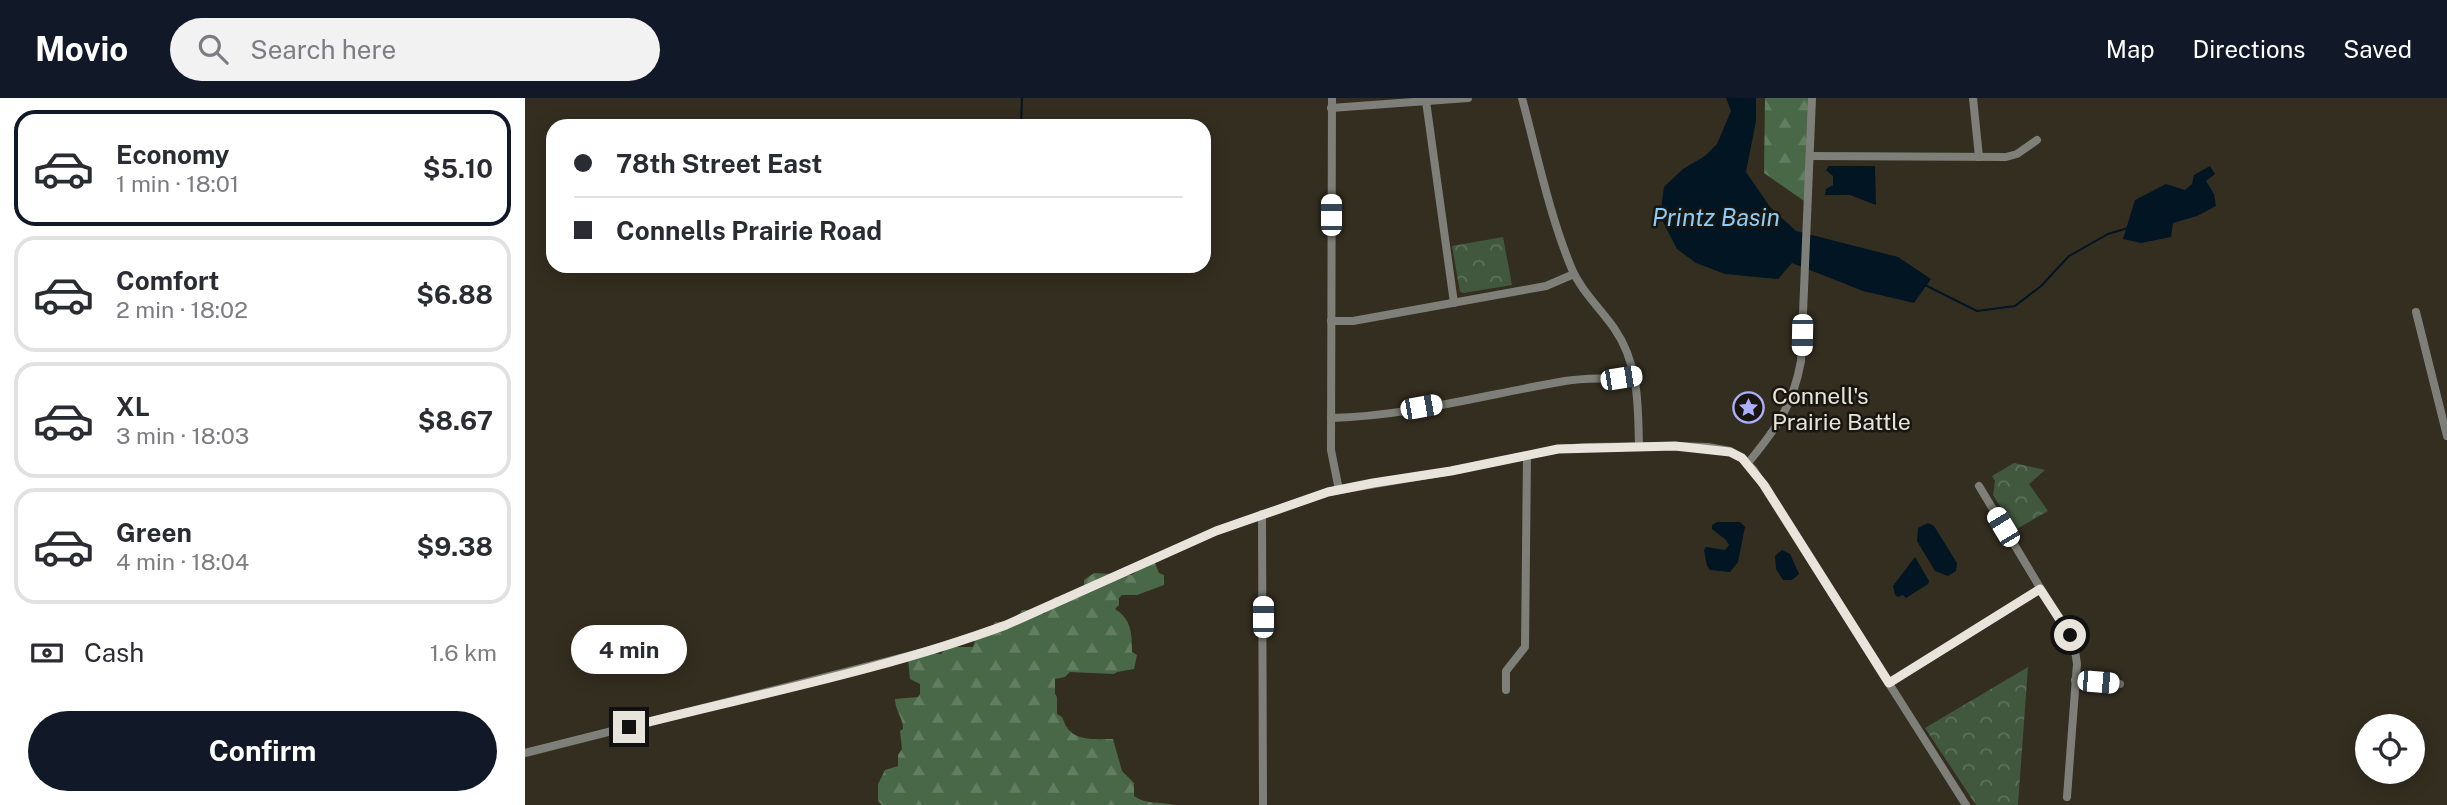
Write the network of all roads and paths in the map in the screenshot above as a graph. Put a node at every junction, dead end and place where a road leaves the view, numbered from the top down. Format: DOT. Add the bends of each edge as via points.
graph roads {
  1 [pos="1468,98"];
  2 [pos="1522,98"];
  3 [pos="1812,98"];
  4 [pos="1973,98"];
  5 [pos="1426,101"];
  6 [pos="1331,103"];
  7 [pos="2037,141"];
  8 [pos="1810,156"];
  9 [pos="1979,157"];
  10 [pos="1574,274"];
  11 [pos="1454,303"];
  12 [pos="2416,312"];
  13 [pos="1331,321"];
  14 [pos="1635,376"];
  15 [pos="1331,418"];
  16 [pos="2447,436"];
  17 [pos="1639,446"];
  18 [pos="1527,456"];
  19 [pos="1748,463"];
  20 [pos="1979,486"];
  21 [pos="1339,490"];
  22 [pos="1262,514"];
  23 [pos="2040,589"];
  24 [pos="2075,680"];
  25 [pos="1889,683"];
  26 [pos="2120,684"];
  27 [pos="1506,690"];
  28 [pos="525,753"];
  29 [pos="2067,797"];
  30 [pos="1263,805"];
  31 [pos="1966,805"];
  1 -- 5 [label="street"];
  2 -- 10 [label="street"];
  3 -- 8 [label="street"];
  4 -- 9 [label="street"];
  5 -- 6 [label="street"];
  5 -- 11 [label="street"];
  6 -- 13 [label="street"];
  7 -- 9 [label="street" via="2017,154"];
  8 -- 9 [label="street"];
  8 -- 19 [label="street" via="1797,387 1772,435"];
  10 -- 11 [label="street" via="1546,286"];
  10 -- 14 [label="street" via="1618,334"];
  11 -- 13 [label="street"];
  12 -- 16 [label="street"];
  13 -- 15 [label="street"];
  14 -- 15 [label="street" via="1570,380 1372,416"];
  14 -- 17 [label="street"];
  15 -- 21 [label="street" via="1331,450"];
  17 -- 18 [label="street" via="1558,449"];
  17 -- 19 [label="street" via="1708,447 1730,452"];
  18 -- 21 [label="street"];
  18 -- 27 [label="street" via="1525,647 1506,671"];
  19 -- 25 [label="street"];
  20 -- 23 [label="street"];
  21 -- 22 [label="street"];
  22 -- 28 [label="street" via="974,636"];
  22 -- 30 [label="street"];
  23 -- 24 [label="street" via="2074,644"];
  23 -- 25 [label="street"];
  24 -- 26 [label="street"];
  24 -- 29 [label="street"];
  25 -- 31 [label="street"];
}
